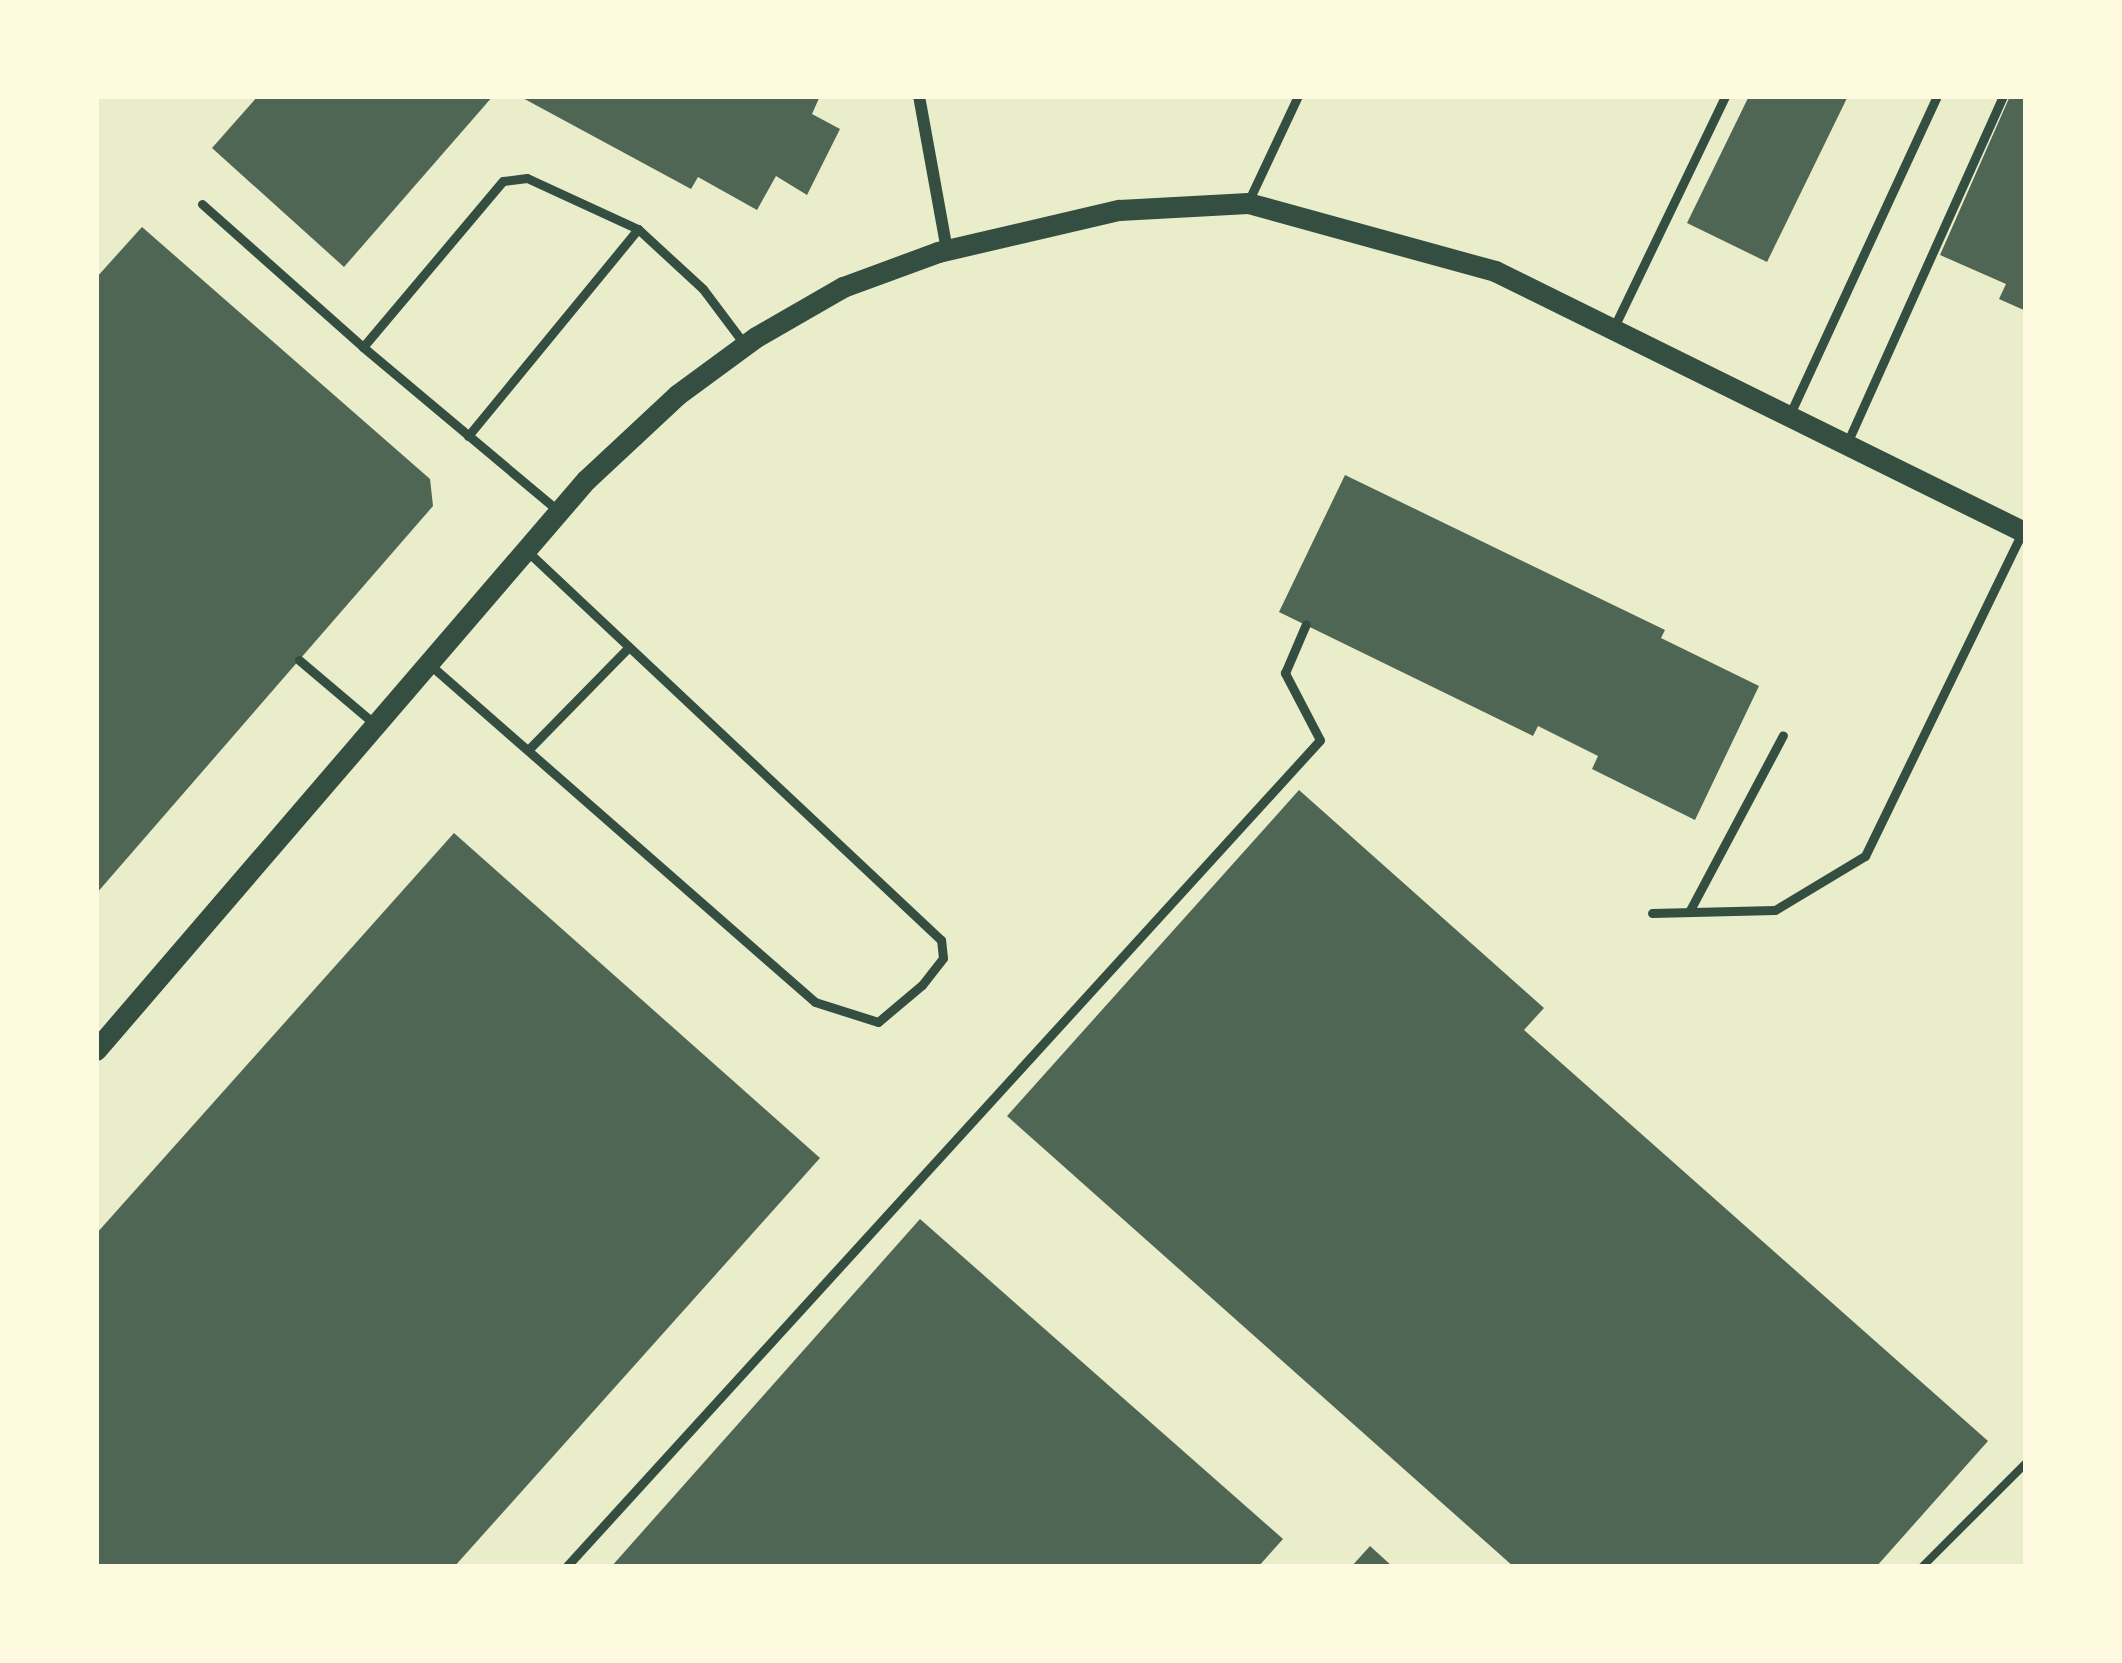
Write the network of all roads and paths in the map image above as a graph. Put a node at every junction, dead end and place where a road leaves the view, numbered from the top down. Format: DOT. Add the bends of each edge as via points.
graph roads {
  1 [pos="919,96"];
  2 [pos="1298,96"];
  3 [pos="1725,96"];
  4 [pos="1937,96"];
  5 [pos="2003,96"];
  6 [pos="1248,203"];
  7 [pos="202,204"];
  8 [pos="638,229"];
  9 [pos="947,250"];
  10 [pos="1615,325"];
  11 [pos="745,345"];
  12 [pos="362,347"];
  13 [pos="1788,419"];
  14 [pos="468,436"];
  15 [pos="1846,446"];
  16 [pos="559,512"];
  17 [pos="2025,530"];
  18 [pos="526,550"];
  19 [pos="1306,624"];
  20 [pos="629,647"];
  21 [pos="299,660"];
  22 [pos="428,663"];
  23 [pos="376,725"];
  24 [pos="1783,735"];
  25 [pos="528,750"];
  26 [pos="1690,912"];
  27 [pos="1652,913"];
  28 [pos="96,1050"];
  29 [pos="2026,1463"];
  30 [pos="566,1567"];
  31 [pos="1922,1567"];
  1 -- 9 [label="street"];
  2 -- 6 [label="lane"];
  3 -- 10 [label="lane"];
  4 -- 13 [label="lane"];
  5 -- 15 [label="lane"];
  6 -- 9 [label="street" via="1119,210"];
  6 -- 10 [label="street" via="1495,271"];
  7 -- 12 [label="lane"];
  8 -- 11 [label="lane" via="703,290"];
  8 -- 12 [label="lane" via="526,178 503,181"];
  8 -- 14 [label="lane"];
  9 -- 11 [label="street" via="843,286"];
  10 -- 13 [label="street"];
  11 -- 16 [label="street" via="677,395"];
  12 -- 14 [label="lane"];
  13 -- 15 [label="street"];
  14 -- 16 [label="lane"];
  15 -- 17 [label="street"];
  16 -- 18 [label="street"];
  17 -- 26 [label="lane" via="1865,856 1775,910"];
  18 -- 20 [label="lane"];
  18 -- 22 [label="street"];
  19 -- 30 [label="lane" via="1285,673 1320,740"];
  20 -- 25 [label="lane"];
  20 -- 25 [label="lane" via="941,940 944,958 922,985 878,1022 814,1002"];
  21 -- 23 [label="lane"];
  22 -- 23 [label="street"];
  22 -- 25 [label="lane"];
  23 -- 28 [label="street"];
  24 -- 26 [label="lane"];
  26 -- 27 [label="lane"];
  29 -- 31 [label="path"];
}
